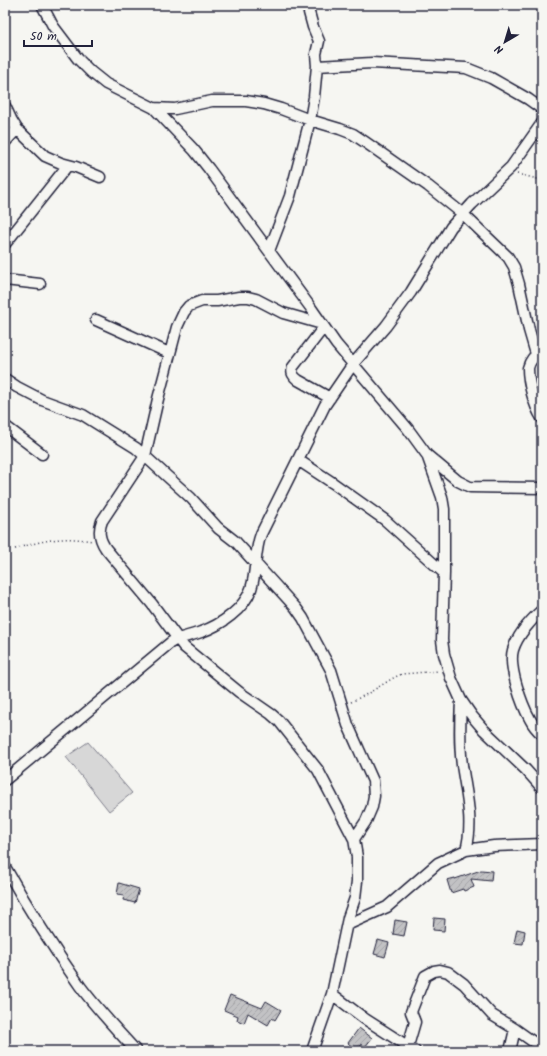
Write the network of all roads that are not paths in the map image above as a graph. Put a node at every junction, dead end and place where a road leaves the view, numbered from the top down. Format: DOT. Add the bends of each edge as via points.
graph roads {
  1 [pos="42,5"];
  2 [pos="307,5"];
  3 [pos="317,66"];
  4 [pos="5,106"];
  5 [pos="154,108"];
  6 [pos="542,109"];
  7 [pos="310,120"];
  8 [pos="542,123"];
  9 [pos="17,129"];
  10 [pos="5,142"];
  11 [pos="68,165"];
  12 [pos="100,177"];
  13 [pos="463,214"];
  14 [pos="5,244"];
  15 [pos="268,251"];
  16 [pos="5,280"];
  17 [pos="40,284"];
  18 [pos="96,320"];
  19 [pos="323,325"];
  20 [pos="539,352"];
  21 [pos="169,353"];
  22 [pos="352,364"];
  23 [pos="5,379"];
  24 [pos="330,398"];
  25 [pos="542,418"];
  26 [pos="5,426"];
  27 [pos="42,454"];
  28 [pos="427,455"];
  29 [pos="145,456"];
  30 [pos="298,460"];
  31 [pos="542,488"];
  32 [pos="255,563"];
  33 [pos="444,573"];
  34 [pos="542,610"];
  35 [pos="178,639"];
  36 [pos="461,700"];
  37 [pos="542,734"];
  38 [pos="5,780"];
  39 [pos="542,788"];
  40 [pos="354,839"];
  41 [pos="542,844"];
  42 [pos="466,850"];
  43 [pos="5,867"];
  44 [pos="347,925"];
  45 [pos="332,994"];
  46 [pos="515,1029"];
  47 [pos="542,1048"];
  48 [pos="412,1049"];
  49 [pos="136,1051"];
  50 [pos="312,1051"];
  51 [pos="510,1051"];
  1 -- 5 [label="street" via="53,26 91,72 106,84"];
  2 -- 3 [label="street" via="319,41"];
  3 -- 6 [label="street" via="372,63 466,68 491,78"];
  3 -- 7 [label="street"];
  4 -- 9 [label="street"];
  5 -- 7 [label="street" via="175,109 212,101 246,101 264,104"];
  5 -- 15 [label="street" via="209,169"];
  7 -- 13 [label="street" via="353,134 428,186"];
  7 -- 15 [label="street" via="290,196"];
  8 -- 13 [label="street" via="507,171"];
  9 -- 10 [label="street"];
  9 -- 11 [label="street" via="45,156"];
  11 -- 12 [label="street"];
  11 -- 14 [label="street"];
  13 -- 20 [label="street" via="508,257 514,267 529,330"];
  13 -- 22 [label="street" via="451,227 390,321"];
  15 -- 19 [label="street"];
  16 -- 17 [label="street"];
  18 -- 21 [label="street"];
  19 -- 21 [label="street" via="283,313 248,297 202,301 189,306 184,312"];
  19 -- 22 [label="street"];
  19 -- 24 [label="street" via="292,372 298,380"];
  20 -- 25 [label="street" via="529,364 528,372 535,403"];
  21 -- 29 [label="street"];
  22 -- 24 [label="street"];
  22 -- 28 [label="street"];
  23 -- 29 [label="street" via="42,400 78,412"];
  24 -- 30 [label="street"];
  26 -- 27 [label="street"];
  28 -- 31 [label="street" via="470,488"];
  28 -- 33 [label="street" via="444,509"];
  29 -- 32 [label="street"];
  29 -- 35 [label="street" via="102,521 100,536 102,543"];
  30 -- 32 [label="street" via="261,534"];
  30 -- 33 [label="street" via="380,516"];
  32 -- 35 [label="street" via="250,590 240,608 208,629"];
  32 -- 40 [label="street" via="303,618 331,670 348,725 373,781 372,807"];
  33 -- 36 [label="street" via="442,640 448,669"];
  34 -- 37 [label="street" via="519,638 512,661 526,711"];
  35 -- 38 [label="street" via="157,653"];
  35 -- 40 [label="street" via="188,651 279,721 318,770"];
  36 -- 39 [label="street" via="484,730"];
  36 -- 42 [label="street" via="461,751 470,830"];
  40 -- 44 [label="street" via="357,891"];
  41 -- 42 [label="street"];
  42 -- 44 [label="street" via="438,863 387,907"];
  43 -- 49 [label="street" via="77,981"];
  44 -- 45 [label="street"];
  45 -- 48 [label="street"];
  45 -- 50 [label="street"];
  46 -- 47 [label="street"];
  46 -- 48 [label="street" via="492,1015 464,984 448,972 434,971 425,976 411,1012 415,1022"];
  46 -- 51 [label="street"];
}
